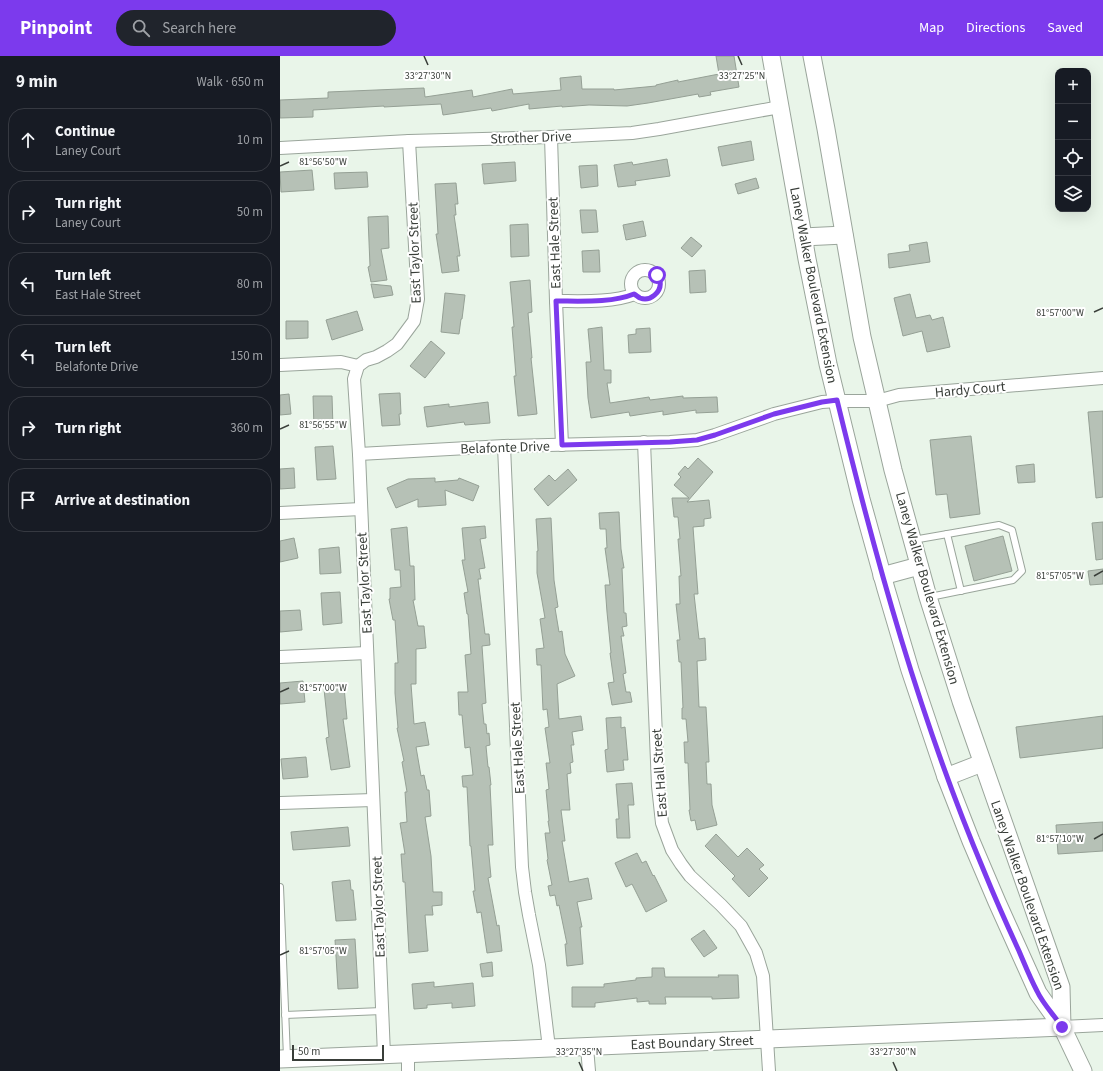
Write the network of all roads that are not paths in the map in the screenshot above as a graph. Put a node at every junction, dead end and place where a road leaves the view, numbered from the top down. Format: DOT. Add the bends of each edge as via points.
graph roads {
  1 [pos="772,56"];
  2 [pos="812,56"];
  3 [pos="780,107"];
  4 [pos="551,137"];
  5 [pos="409,141"];
  6 [pos="280,148"];
  7 [pos="844,235"];
  8 [pos="803,237"];
  9 [pos="634,294"];
  10 [pos="556,301"];
  11 [pos="280,365"];
  12 [pos="358,366"];
  13 [pos="1103,378"];
  14 [pos="837,400"];
  15 [pos="877,401"];
  16 [pos="644,442"];
  17 [pos="562,445"];
  18 [pos="504,446"];
  19 [pos="359,454"];
  20 [pos="361,510"];
  21 [pos="280,512"];
  22 [pos="947,534"];
  23 [pos="912,541"];
  24 [pos="919,566"];
  25 [pos="882,576"];
  26 [pos="961,591"];
  27 [pos="928,597"];
  28 [pos="367,653"];
  29 [pos="280,657"];
  30 [pos="982,763"];
  31 [pos="946,777"];
  32 [pos="373,800"];
  33 [pos="280,803"];
  34 [pos="280,887"];
  35 [pos="382,1011"];
  36 [pos="285,1015"];
  37 [pos="1103,1025"];
  38 [pos="1062,1027"];
  39 [pos="767,1039"];
  40 [pos="587,1047"];
  41 [pos="549,1048"];
  42 [pos="408,1054"];
  43 [pos="384,1055"];
  44 [pos="283,1059"];
  45 [pos="408,1071"];
  46 [pos="589,1071"];
  47 [pos="769,1071"];
  48 [pos="1083,1071"];
  1 -- 3 [label="main road, Laney Walker Boulevard Extension"];
  2 -- 7 [label="main road, Laney Walker Boulevard Extension"];
  3 -- 4 [label="street, Strother Drive" via="642,132"];
  3 -- 8 [label="main road, Laney Walker Boulevard Extension"];
  4 -- 5 [label="street, Strother Drive"];
  4 -- 10 [label="street, East Hale Street"];
  5 -- 6 [label="street, Strother Drive"];
  5 -- 12 [label="street, East Taylor Street" via="418,299 414,321 397,344"];
  7 -- 8 [label="main road"];
  7 -- 15 [label="main road, Laney Walker Boulevard Extension" via="862,337"];
  8 -- 14 [label="main road, Laney Walker Boulevard Extension"];
  9 -- 10 [label="street" via="605,300"];
  10 -- 17 [label="street, East Hale Street"];
  11 -- 12 [label="street" via="341,362"];
  12 -- 19 [label="street, East Taylor Street" via="354,379"];
  13 -- 15 [label="street, Hardy Court" via="900,395"];
  14 -- 15 [label="street, Hardy Court"];
  14 -- 16 [label="street, Belafonte Drive" via="774,414 697,440"];
  14 -- 25 [label="main road, Laney Walker Boulevard Extension"];
  15 -- 23 [label="main road, Laney Walker Boulevard Extension"];
  16 -- 17 [label="street, Belafonte Drive"];
  16 -- 39 [label="street, East Hall Street" via="658,786 662,823 680,864 741,926 756,953 763,976"];
  17 -- 18 [label="street, Belafonte Drive"];
  18 -- 19 [label="street, Belafonte Drive"];
  18 -- 41 [label="street, East Hale Street" via="522,867 528,915 539,965"];
  19 -- 20 [label="street, East Taylor Street"];
  20 -- 21 [label="street"];
  20 -- 28 [label="street, East Taylor Street"];
  22 -- 23 [label="lane"];
  22 -- 26 [label="lane"];
  22 -- 26 [label="lane" via="999,525 1012,530 1022,570 1012,580"];
  23 -- 24 [label="main road, Laney Walker Boulevard Extension"];
  24 -- 25 [label="main road"];
  24 -- 27 [label="main road, Laney Walker Boulevard Extension"];
  25 -- 31 [label="main road, Laney Walker Boulevard Extension"];
  26 -- 27 [label="lane"];
  27 -- 30 [label="main road, Laney Walker Boulevard Extension"];
  28 -- 29 [label="street"];
  28 -- 32 [label="street, East Taylor Street"];
  30 -- 31 [label="main road"];
  30 -- 38 [label="main road, Laney Walker Boulevard Extension" via="1061,987"];
  31 -- 38 [label="main road, Laney Walker Boulevard Extension" via="1038,993"];
  32 -- 33 [label="street"];
  32 -- 35 [label="street, East Taylor Street"];
  34 -- 36 [label="lane"];
  35 -- 36 [label="lane"];
  35 -- 43 [label="street, East Taylor Street"];
  36 -- 44 [label="lane"];
  37 -- 38 [label="street, East Boundary Street"];
  38 -- 39 [label="main road, East Boundary Street"];
  38 -- 48 [label="main road"];
  39 -- 40 [label="main road, East Boundary Street"];
  39 -- 47 [label="street, East Hall Street"];
  40 -- 41 [label="main road, East Boundary Street"];
  40 -- 46 [label="street"];
  41 -- 42 [label="main road, East Boundary Street"];
  42 -- 43 [label="main road, East Boundary Street"];
  42 -- 45 [label="street"];
  43 -- 44 [label="main road, East Boundary Street"];
}
